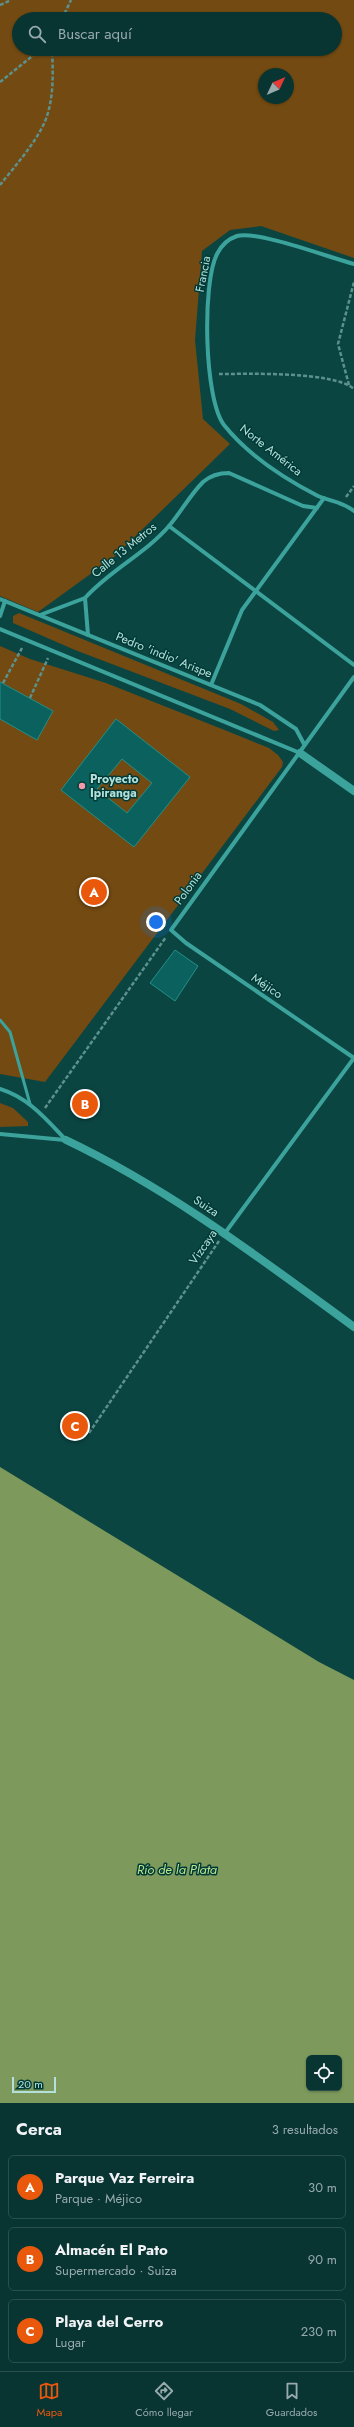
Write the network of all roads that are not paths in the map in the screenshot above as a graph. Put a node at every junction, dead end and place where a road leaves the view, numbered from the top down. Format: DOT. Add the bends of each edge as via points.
graph roads {
  1 [pos="354,264"];
  2 [pos="221,421"];
  3 [pos="324,498"];
  4 [pos="317,508"];
  5 [pos="354,511"];
  6 [pos="169,526"];
  7 [pos="254,591"];
  8 [pos="85,598"];
  9 [pos="0,599"];
  10 [pos="5,601"];
  11 [pos="40,615"];
  12 [pos="0,616"];
  13 [pos="0,629"];
  14 [pos="88,635"];
  15 [pos="354,665"];
  16 [pos="354,677"];
  17 [pos="211,685"];
  18 [pos="304,744"];
  19 [pos="300,753"];
  20 [pos="354,792"];
  21 [pos="170,930"];
  22 [pos="0,1020"];
  23 [pos="354,1058"];
  24 [pos="0,1089"];
  25 [pos="30,1104"];
  26 [pos="0,1134"];
  27 [pos="66,1140"];
  28 [pos="225,1233"];
  29 [pos="354,1327"];
  1 -- 2 [label="street, Francia" via="250,235 236,237 222,246 216,255 208,308 210,373 215,407"];
  2 -- 3 [label="street, Norte América" via="234,436 281,474"];
  3 -- 4 [label="street"];
  3 -- 5 [label="street, Norte América" via="342,502"];
  4 -- 6 [label="street, Calle 13 Metros" via="304,506 229,473 218,473 204,481"];
  4 -- 7 [label="street"];
  6 -- 7 [label="street"];
  6 -- 8 [label="street, Calle 13 Metros" via="145,548 101,580"];
  7 -- 15 [label="street"];
  7 -- 17 [label="street" via="242,610"];
  8 -- 11 [label="street, Calle 13 Metros"];
  8 -- 14 [label="street"];
  9 -- 10 [label="street, Pedro 'indio' Arispe"];
  10 -- 11 [label="street, Pedro 'indio' Arispe"];
  10 -- 12 [label="street"];
  11 -- 14 [label="street, Pedro 'indio' Arispe"];
  13 -- 19 [label="street"];
  14 -- 17 [label="street, Pedro 'indio' Arispe"];
  16 -- 18 [label="street, Polonia"];
  17 -- 18 [label="street, Pedro 'indio' Arispe" via="278,715 296,728"];
  18 -- 19 [label="street, Polonia"];
  19 -- 20 [label="street"];
  19 -- 21 [label="street, Polonia"];
  21 -- 23 [label="street, Méjico"];
  22 -- 25 [label="lane" via="10,1032"];
  23 -- 28 [label="street, Vizcaya"];
  24 -- 25 [label="street, Suiza"];
  25 -- 27 [label="street, Suiza"];
  26 -- 27 [label="street"];
  27 -- 28 [label="street, Suiza" via="142,1179"];
  28 -- 29 [label="street, Suiza"];
}
